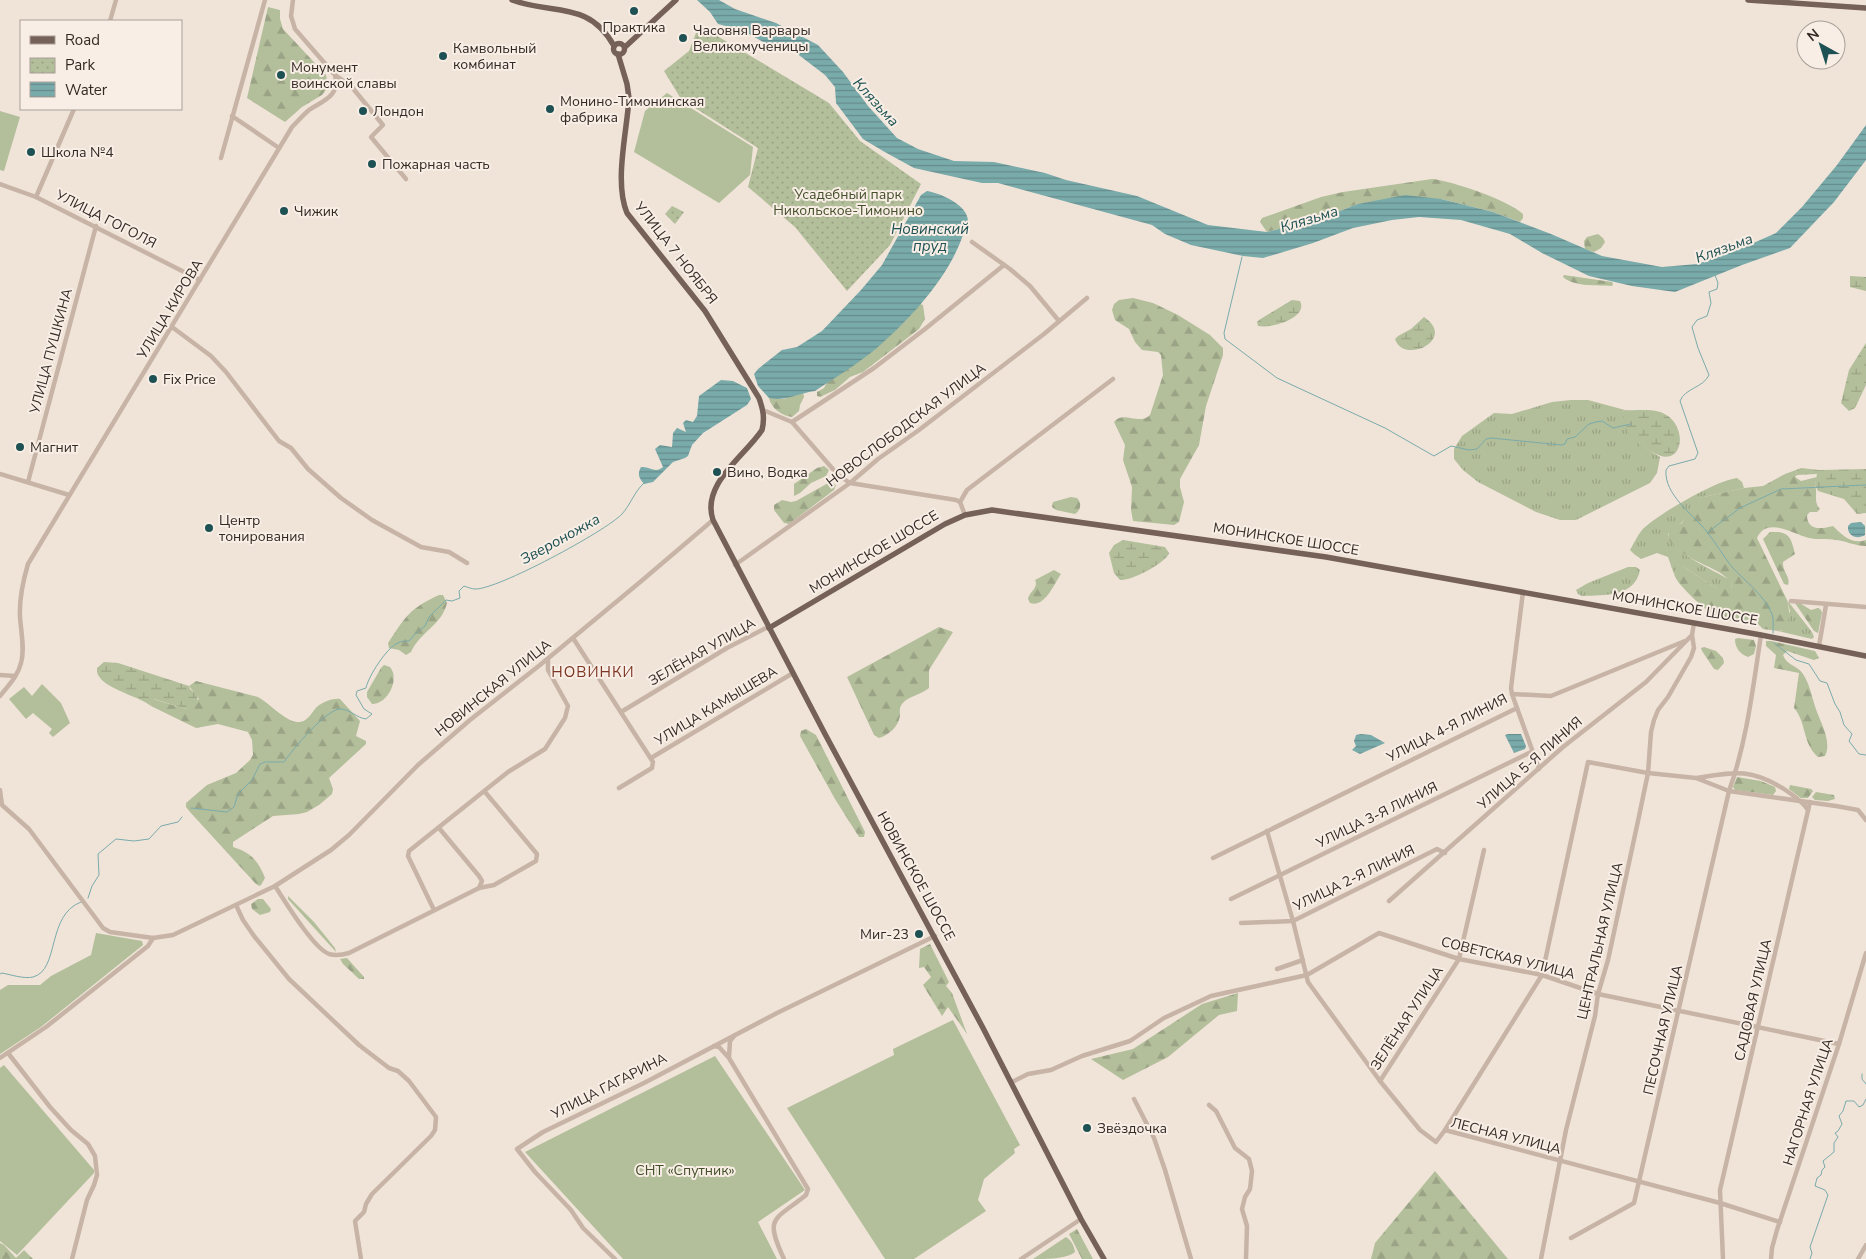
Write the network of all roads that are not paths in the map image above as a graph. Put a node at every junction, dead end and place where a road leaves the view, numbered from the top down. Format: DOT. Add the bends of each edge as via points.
graph roads {
  1 [pos="116,0"];
  2 [pos="265,0"];
  3 [pos="293,0"];
  4 [pos="512,0"];
  5 [pos="676,0"];
  6 [pos="1748,0"];
  7 [pos="1866,8"];
  8 [pos="110,20"];
  9 [pos="608,35"];
  10 [pos="614,46"];
  11 [pos="625,47"];
  12 [pos="618,54"];
  13 [pos="621,63"];
  14 [pos="336,75"];
  15 [pos="74,110"];
  16 [pos="232,116"];
  17 [pos="279,148"];
  18 [pos="221,158"];
  19 [pos="406,179"];
  20 [pos="0,184"];
  21 [pos="36,197"];
  22 [pos="96,226"];
  23 [pos="972,242"];
  24 [pos="1004,265"];
  25 [pos="200,280"];
  26 [pos="1087,298"];
  27 [pos="1059,321"];
  28 [pos="172,327"];
  29 [pos="1113,379"];
  30 [pos="763,410"];
  31 [pos="792,422"];
  32 [pos="0,474"];
  33 [pos="28,482"];
  34 [pos="850,482"];
  35 [pos="69,495"];
  36 [pos="960,502"];
  37 [pos="965,515"];
  38 [pos="713,520"];
  39 [pos="466,563"];
  40 [pos="736,565"];
  41 [pos="1523,592"];
  42 [pos="1791,600"];
  43 [pos="1826,605"];
  44 [pos="1866,607"];
  45 [pos="1694,623"];
  46 [pos="768,628"];
  47 [pos="1692,635"];
  48 [pos="1762,635"];
  49 [pos="572,638"];
  50 [pos="1685,641"];
  51 [pos="1822,646"];
  52 [pos="1866,656"];
  53 [pos="548,659"];
  54 [pos="537,667"];
  55 [pos="548,670"];
  56 [pos="793,673"];
  57 [pos="0,675"];
  58 [pos="15,676"];
  59 [pos="1512,694"];
  60 [pos="0,696"];
  61 [pos="1517,708"];
  62 [pos="621,712"];
  63 [pos="1533,751"];
  64 [pos="651,758"];
  65 [pos="1539,769"];
  66 [pos="1736,772"];
  67 [pos="1648,773"];
  68 [pos="1696,778"];
  69 [pos="619,788"];
  70 [pos="0,790"];
  71 [pos="1729,790"];
  72 [pos="485,792"];
  73 [pos="1800,801"];
  74 [pos="1810,802"];
  75 [pos="1,806"];
  76 [pos="1808,810"];
  77 [pos="1866,820"];
  78 [pos="439,828"];
  79 [pos="1267,831"];
  80 [pos="1484,850"];
  81 [pos="1445,853"];
  82 [pos="1213,858"];
  83 [pos="1280,874"];
  84 [pos="275,886"];
  85 [pos="479,888"];
  86 [pos="1231,899"];
  87 [pos="1389,901"];
  88 [pos="236,905"];
  89 [pos="434,910"];
  90 [pos="1293,920"];
  91 [pos="1242,923"];
  92 [pos="935,936"];
  93 [pos="153,938"];
  94 [pos="1866,953"];
  95 [pos="1459,959"];
  96 [pos="1303,960"];
  97 [pos="1277,969"];
  98 [pos="1307,976"];
  99 [pos="1542,976"];
  100 [pos="1598,994"];
  101 [pos="1679,1011"];
  102 [pos="1759,1027"];
  103 [pos="735,1035"];
  104 [pos="1839,1044"];
  105 [pos="713,1046"];
  106 [pos="8,1053"];
  107 [pos="0,1058"];
  108 [pos="729,1058"];
  109 [pos="1380,1081"];
  110 [pos="1012,1082"];
  111 [pos="1134,1099"];
  112 [pos="1209,1105"];
  113 [pos="1445,1130"];
  114 [pos="1560,1161"];
  115 [pos="1640,1182"];
  116 [pos="1720,1203"];
  117 [pos="1081,1219"];
  118 [pos="1780,1222"];
  119 [pos="1571,1238"];
  120 [pos="1866,1245"];
  121 [pos="72,1259"];
  122 [pos="361,1259"];
  123 [pos="615,1259"];
  124 [pos="784,1259"];
  125 [pos="1021,1259"];
  126 [pos="1104,1259"];
  127 [pos="1190,1259"];
  128 [pos="1246,1259"];
  129 [pos="1541,1259"];
  130 [pos="1723,1259"];
  131 [pos="1771,1259"];
  132 [pos="1858,1259"];
  1 -- 8 [label="street"];
  2 -- 16 [label="street"];
  3 -- 14 [label="street" via="291,16 295,29"];
  4 -- 9 [label="main road" via="578,12 597,23"];
  5 -- 11 [label="main road"];
  6 -- 7 [label="main road"];
  9 -- 10 [label="main road"];
  9 -- 13 [label="main road"];
  10 -- 11 [label="main road" via="620,43"];
  10 -- 12 [label="main road"];
  11 -- 12 [label="main road"];
  12 -- 13 [label="main road, УЛИЦА 7 НОЯБРЯ"];
  13 -- 30 [label="main road, УЛИЦА 7 НОЯБРЯ" via="629,98 622,188 624,206 631,220 701,306 759,398"];
  14 -- 17 [label="street, УЛИЦА КИРОВА" via="338,85 332,95 292,127"];
  14 -- 19 [label="street" via="351,86 383,125 371,137"];
  15 -- 21 [label="street"];
  16 -- 17 [label="street"];
  16 -- 18 [label="street"];
  17 -- 25 [label="street, УЛИЦА КИРОВА"];
  20 -- 21 [label="street, УЛИЦА ГОГОЛЯ"];
  21 -- 22 [label="street, УЛИЦА ГОГОЛЯ"];
  22 -- 25 [label="street, УЛИЦА ГОГОЛЯ"];
  22 -- 33 [label="street, УЛИЦА ПУШКИНА"];
  23 -- 24 [label="street"];
  24 -- 27 [label="street" via="1030,286"];
  24 -- 31 [label="street" via="874,368"];
  25 -- 28 [label="street, УЛИЦА КИРОВА"];
  26 -- 27 [label="street, НОВОСЛОБОДСКАЯ УЛИЦА"];
  27 -- 34 [label="street, НОВОСЛОБОДСКАЯ УЛИЦА"];
  28 -- 35 [label="street, УЛИЦА КИРОВА"];
  28 -- 39 [label="street" via="216,361 279,440 341,498 372,520 421,547 449,552"];
  29 -- 36 [label="street" via="967,490"];
  30 -- 31 [label="street"];
  30 -- 38 [label="main road, НОВИНСКОЕ ШОССЕ" via="762,430 711,496"];
  31 -- 34 [label="street" via="838,475"];
  32 -- 33 [label="street"];
  33 -- 35 [label="street"];
  34 -- 36 [label="street"];
  34 -- 40 [label="street, НОВОСЛОБОДСКАЯ УЛИЦА"];
  35 -- 58 [label="street, УЛИЦА КИРОВА" via="28,564 20,615 22,656"];
  36 -- 37 [label="street"];
  37 -- 41 [label="main road, МОНИНСКОЕ ШОССЕ" via="983,510 1002,510 1326,557"];
  37 -- 46 [label="main road, МОНИНСКОЕ ШОССЕ"];
  38 -- 40 [label="main road, НОВИНСКОЕ ШОССЕ"];
  38 -- 49 [label="street, НОВИНСКАЯ УЛИЦА"];
  40 -- 46 [label="main road, НОВИНСКОЕ ШОССЕ"];
  41 -- 45 [label="main road, МОНИНСКОЕ ШОССЕ"];
  41 -- 59 [label="street"];
  42 -- 43 [label="street"];
  43 -- 44 [label="street"];
  43 -- 51 [label="street"];
  45 -- 47 [label="street, ЦЕНТРАЛЬНАЯ УЛИЦА"];
  45 -- 48 [label="main road, МОНИНСКОЕ ШОССЕ"];
  46 -- 56 [label="main road, НОВИНСКОЕ ШОССЕ"];
  46 -- 62 [label="street, ЗЕЛЁНАЯ УЛИЦА" via="727,648"];
  47 -- 50 [label="street"];
  47 -- 67 [label="street, ЦЕНТРАЛЬНАЯ УЛИЦА" via="1694,648 1691,657 1654,720"];
  48 -- 51 [label="main road, МОНИНСКОЕ ШОССЕ"];
  48 -- 66 [label="street"];
  49 -- 53 [label="street, НОВИНСКАЯ УЛИЦА"];
  49 -- 62 [label="street"];
  50 -- 59 [label="street, УЛИЦА 4-Я ЛИНИЯ" via="1552,696"];
  50 -- 65 [label="street, УЛИЦА 5-Я ЛИНИЯ" via="1646,682"];
  51 -- 52 [label="main road, МОНИНСКОЕ ШОССЕ"];
  53 -- 54 [label="street, НОВИНСКАЯ УЛИЦА"];
  53 -- 55 [label="street"];
  54 -- 55 [label="street"];
  54 -- 84 [label="street, НОВИНСКАЯ УЛИЦА" via="418,766 341,842"];
  55 -- 72 [label="street" via="567,702 565,718 545,749 508,772"];
  56 -- 64 [label="street, УЛИЦА КАМЫШЕВА"];
  56 -- 92 [label="main road, НОВИНСКОЕ ШОССЕ"];
  57 -- 58 [label="street"];
  58 -- 60 [label="street"];
  59 -- 61 [label="street, УЛИЦА 4-Я ЛИНИЯ"];
  61 -- 63 [label="street"];
  61 -- 79 [label="street, УЛИЦА 4-Я ЛИНИЯ"];
  62 -- 64 [label="street"];
  63 -- 65 [label="street"];
  63 -- 83 [label="street, УЛИЦА 3-Я ЛИНИЯ"];
  64 -- 69 [label="street" via="652,768"];
  65 -- 81 [label="street, УЛИЦА 5-Я ЛИНИЯ"];
  66 -- 68 [label="street"];
  66 -- 71 [label="street, ПЕСОЧНАЯ УЛИЦА"];
  66 -- 73 [label="street" via="1762,777"];
  67 -- 68 [label="street"];
  67 -- 99 [label="street" via="1588,762"];
  67 -- 100 [label="street, ЦЕНТРАЛЬНАЯ УЛИЦА"];
  68 -- 71 [label="street"];
  70 -- 75 [label="street"];
  71 -- 73 [label="street"];
  71 -- 101 [label="street, ПЕСОЧНАЯ УЛИЦА"];
  72 -- 78 [label="street"];
  72 -- 85 [label="street" via="538,858 494,885"];
  73 -- 74 [label="street"];
  73 -- 76 [label="street"];
  74 -- 76 [label="street, САДОВАЯ УЛИЦА"];
  74 -- 77 [label="street" via="1858,810"];
  75 -- 93 [label="street" via="29,829 103,928 110,932"];
  76 -- 102 [label="street, САДОВАЯ УЛИЦА"];
  78 -- 85 [label="street" via="480,876"];
  78 -- 89 [label="street" via="408,854"];
  79 -- 82 [label="street, УЛИЦА 4-Я ЛИНИЯ"];
  79 -- 83 [label="street, ЛЕСНАЯ УЛИЦА"];
  80 -- 95 [label="street, ЗЕЛЁНАЯ УЛИЦА"];
  81 -- 87 [label="street, УЛИЦА 5-Я ЛИНИЯ"];
  81 -- 90 [label="street, УЛИЦА 2-Я ЛИНИЯ" via="1437,850"];
  83 -- 86 [label="street, УЛИЦА 3-Я ЛИНИЯ"];
  83 -- 90 [label="street, ЛЕСНАЯ УЛИЦА"];
  84 -- 88 [label="street, НОВИНСКАЯ УЛИЦА"];
  84 -- 89 [label="street" via="301,926 327,954 348,953"];
  85 -- 89 [label="street"];
  88 -- 93 [label="street, НОВИНСКАЯ УЛИЦА" via="173,935"];
  88 -- 122 [label="street" via="242,920 290,979 359,1045 409,1081 436,1117 431,1136 372,1194 364,1212 355,1221"];
  90 -- 91 [label="street, УЛИЦА 2-Я ЛИНИЯ"];
  90 -- 96 [label="street, ЛЕСНАЯ УЛИЦА"];
  92 -- 103 [label="street, УЛИЦА ГАГАРИНА"];
  92 -- 110 [label="main road, НОВИНСКОЕ ШОССЕ"];
  93 -- 106 [label="street" via="148,946 46,1027"];
  94 -- 104 [label="street, НАГОРНАЯ УЛИЦА"];
  95 -- 98 [label="street, СОВЕТСКАЯ УЛИЦА" via="1379,933"];
  95 -- 99 [label="street, СОВЕТСКАЯ УЛИЦА"];
  95 -- 109 [label="street, ЗЕЛЁНАЯ УЛИЦА"];
  96 -- 97 [label="street"];
  96 -- 98 [label="street, ЛЕСНАЯ УЛИЦА"];
  98 -- 109 [label="street, ЛЕСНАЯ УЛИЦА" via="1308,982"];
  98 -- 110 [label="street" via="1211,996 1164,1018 1130,1041"];
  99 -- 100 [label="street, СОВЕТСКАЯ УЛИЦА"];
  99 -- 113 [label="street"];
  100 -- 101 [label="street, СОВЕТСКАЯ УЛИЦА"];
  100 -- 114 [label="street, ЦЕНТРАЛЬНАЯ УЛИЦА"];
  101 -- 102 [label="street, СОВЕТСКАЯ УЛИЦА"];
  101 -- 115 [label="street, ПЕСОЧНАЯ УЛИЦА"];
  102 -- 104 [label="street, СОВЕТСКАЯ УЛИЦА"];
  102 -- 116 [label="street, САДОВАЯ УЛИЦА" via="1720,1190"];
  103 -- 105 [label="street, УЛИЦА ГАГАРИНА"];
  103 -- 108 [label="street" via="730,1041"];
  104 -- 118 [label="street, НАГОРНАЯ УЛИЦА"];
  105 -- 108 [label="street" via="719,1047"];
  105 -- 123 [label="street, УЛИЦА ГАГАРИНА" via="543,1132 517,1150 583,1228"];
  106 -- 107 [label="street"];
  106 -- 121 [label="street" via="50,1107 88,1144 97,1160 96,1180 87,1200"];
  108 -- 124 [label="street" via="808,1189 806,1195 783,1212 774,1224 773,1235"];
  109 -- 113 [label="street, ЛЕСНАЯ УЛИЦА" via="1420,1130 1436,1142"];
  110 -- 117 [label="main road, НОВИНСКОЕ ШОССЕ"];
  111 -- 127 [label="street" via="1154,1138"];
  112 -- 128 [label="street" via="1216,1111 1235,1148 1249,1159 1252,1171 1250,1189 1242,1209 1247,1226"];
  113 -- 114 [label="street, ЛЕСНАЯ УЛИЦА"];
  114 -- 115 [label="street, ЛЕСНАЯ УЛИЦА"];
  114 -- 129 [label="street, ЦЕНТРАЛЬНАЯ УЛИЦА"];
  115 -- 116 [label="street, ЛЕСНАЯ УЛИЦА"];
  115 -- 119 [label="street, ПЕСОЧНАЯ УЛИЦА" via="1634,1202"];
  116 -- 118 [label="street, ЛЕСНАЯ УЛИЦА"];
  116 -- 130 [label="street, САДОВАЯ УЛИЦА"];
  117 -- 125 [label="street"];
  117 -- 126 [label="main road, НОВИНСКОЕ ШОССЕ"];
  118 -- 131 [label="street, НАГОРНАЯ УЛИЦА"];
  120 -- 132 [label="street"];
}
